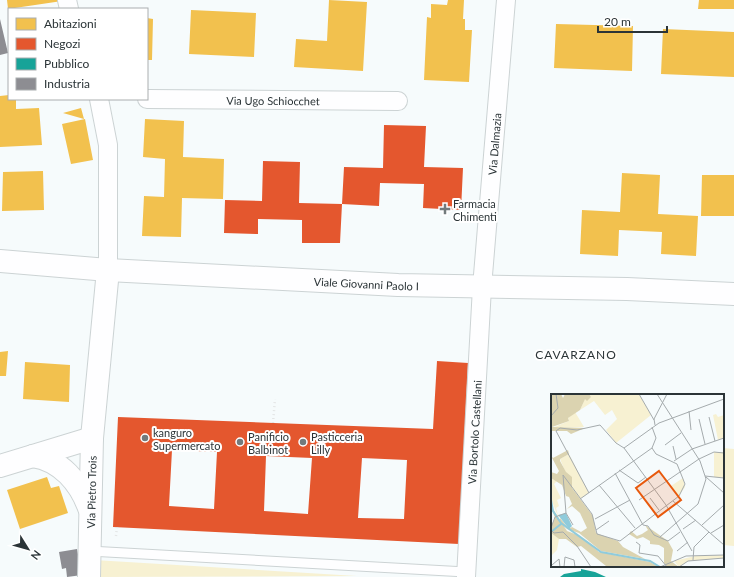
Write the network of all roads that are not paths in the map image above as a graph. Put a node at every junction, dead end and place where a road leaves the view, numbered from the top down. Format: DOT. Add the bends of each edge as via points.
graph roads {
  1 [pos="506,0"];
  2 [pos="148,99"];
  3 [pos="99,100"];
  4 [pos="398,101"];
  5 [pos="0,261"];
  6 [pos="108,270"];
  7 [pos="482,287"];
  8 [pos="734,294"];
  9 [pos="92,438"];
  10 [pos="33,456"];
  11 [pos="0,466"];
  12 [pos="90,511"];
  13 [pos="89,551"];
  14 [pos="466,575"];
  15 [pos="90,577"];
  1 -- 7 [label="street, Via Dalmazia"];
  2 -- 4 [label="street, Via Ugo Schiocchet"];
  3 -- 6 [label="street" via="108,145"];
  5 -- 6 [label="street, Viale Giovanni Paolo I"];
  6 -- 7 [label="street, Viale Giovanni Paolo I"];
  6 -- 9 [label="street, Via Pietro Trois"];
  7 -- 8 [label="street, Viale Giovanni Paolo I" via="627,289"];
  7 -- 14 [label="street, Via Bortolo Castellani"];
  9 -- 10 [label="street"];
  9 -- 12 [label="street, Via Pietro Trois"];
  10 -- 11 [label="street"];
  10 -- 12 [label="street" via="51,460 64,470 82,490"];
  12 -- 13 [label="street, Via Pietro Trois"];
  13 -- 14 [label="lane"];
  13 -- 15 [label="street, Via Pietro Trois"];
}
